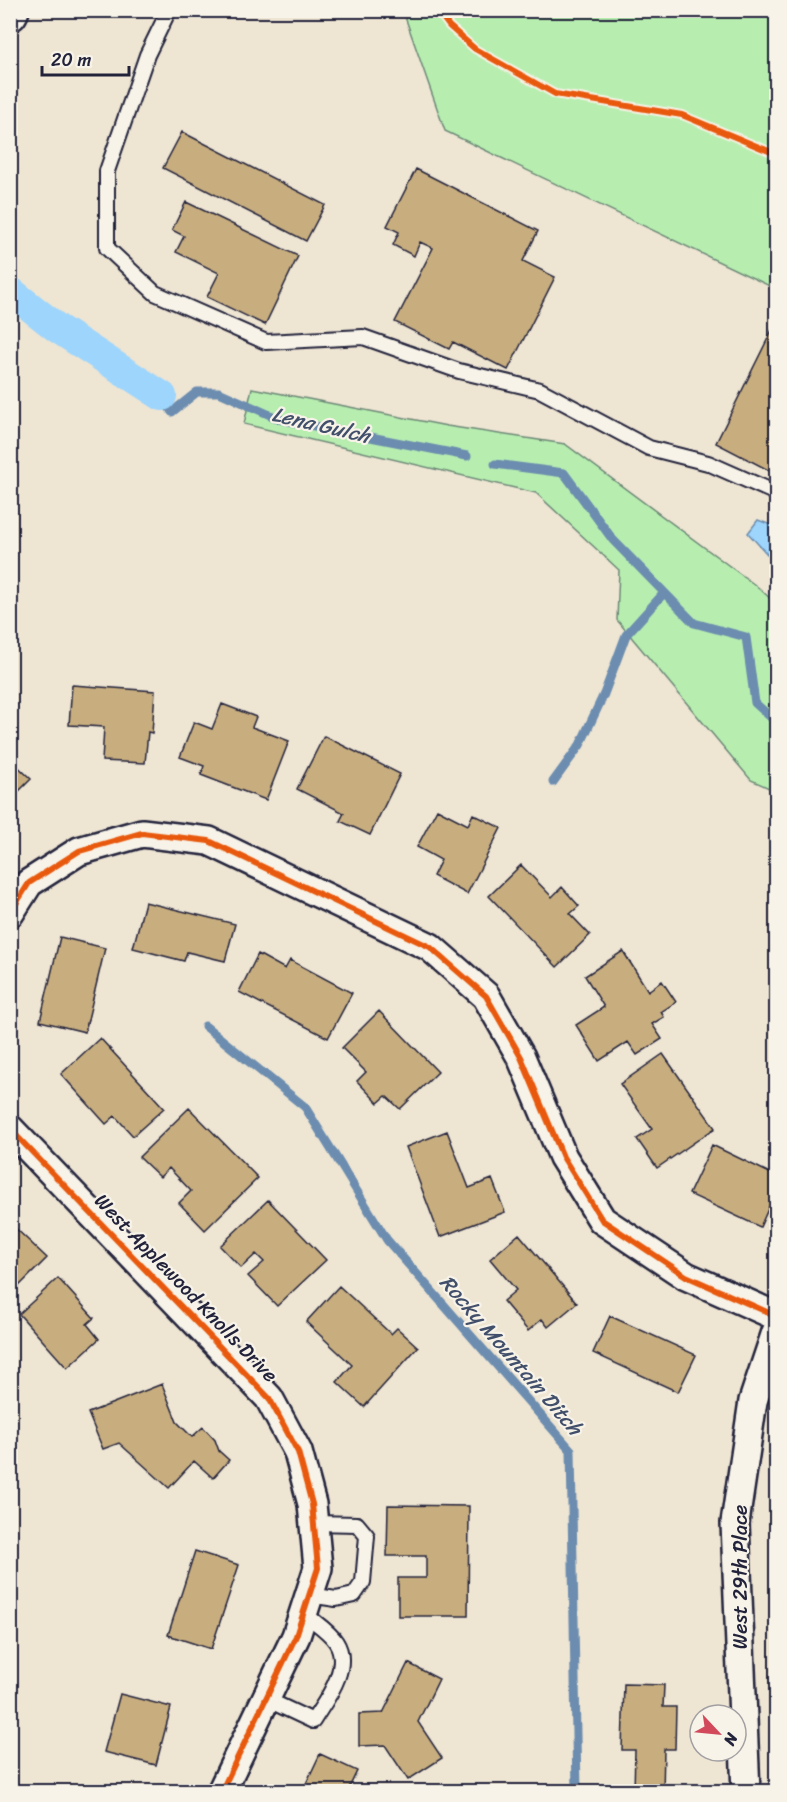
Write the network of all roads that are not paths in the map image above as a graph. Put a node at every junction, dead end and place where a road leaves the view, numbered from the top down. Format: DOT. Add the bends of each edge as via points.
graph roads {
  1 [pos="169,10"];
  2 [pos="777,493"];
  3 [pos="10,914"];
  4 [pos="10,1129"];
  5 [pos="777,1316"];
  6 [pos="777,1332"];
  7 [pos="314,1523"];
  8 [pos="307,1604"];
  9 [pos="266,1699"];
  10 [pos="221,1791"];
  11 [pos="746,1791"];
  1 -- 2 [label="lane" via="147,55 107,171 106,248 155,293 266,342 363,338 459,371 540,390 649,448 708,463"];
  3 -- 5 [label="street" via="29,883 79,851 142,833 209,841 430,947 486,996 521,1057 563,1157 602,1220 686,1276"];
  4 -- 7 [label="street, West Applewood Knolls Drive" via="268,1398 298,1452"];
  6 -- 11 [label="street, West 29th Place" via="753,1401 735,1523"];
  7 -- 8 [label="street, West Applewood Knolls Drive" via="318,1568"];
  7 -- 8 [label="lane" via="357,1524 367,1536 363,1582 354,1595"];
  8 -- 9 [label="street, West Applewood Knolls Drive" via="297,1636"];
  8 -- 9 [label="lane" via="336,1642 342,1659 333,1689 313,1721"];
  9 -- 10 [label="street, West Applewood Knolls Drive"];
}
